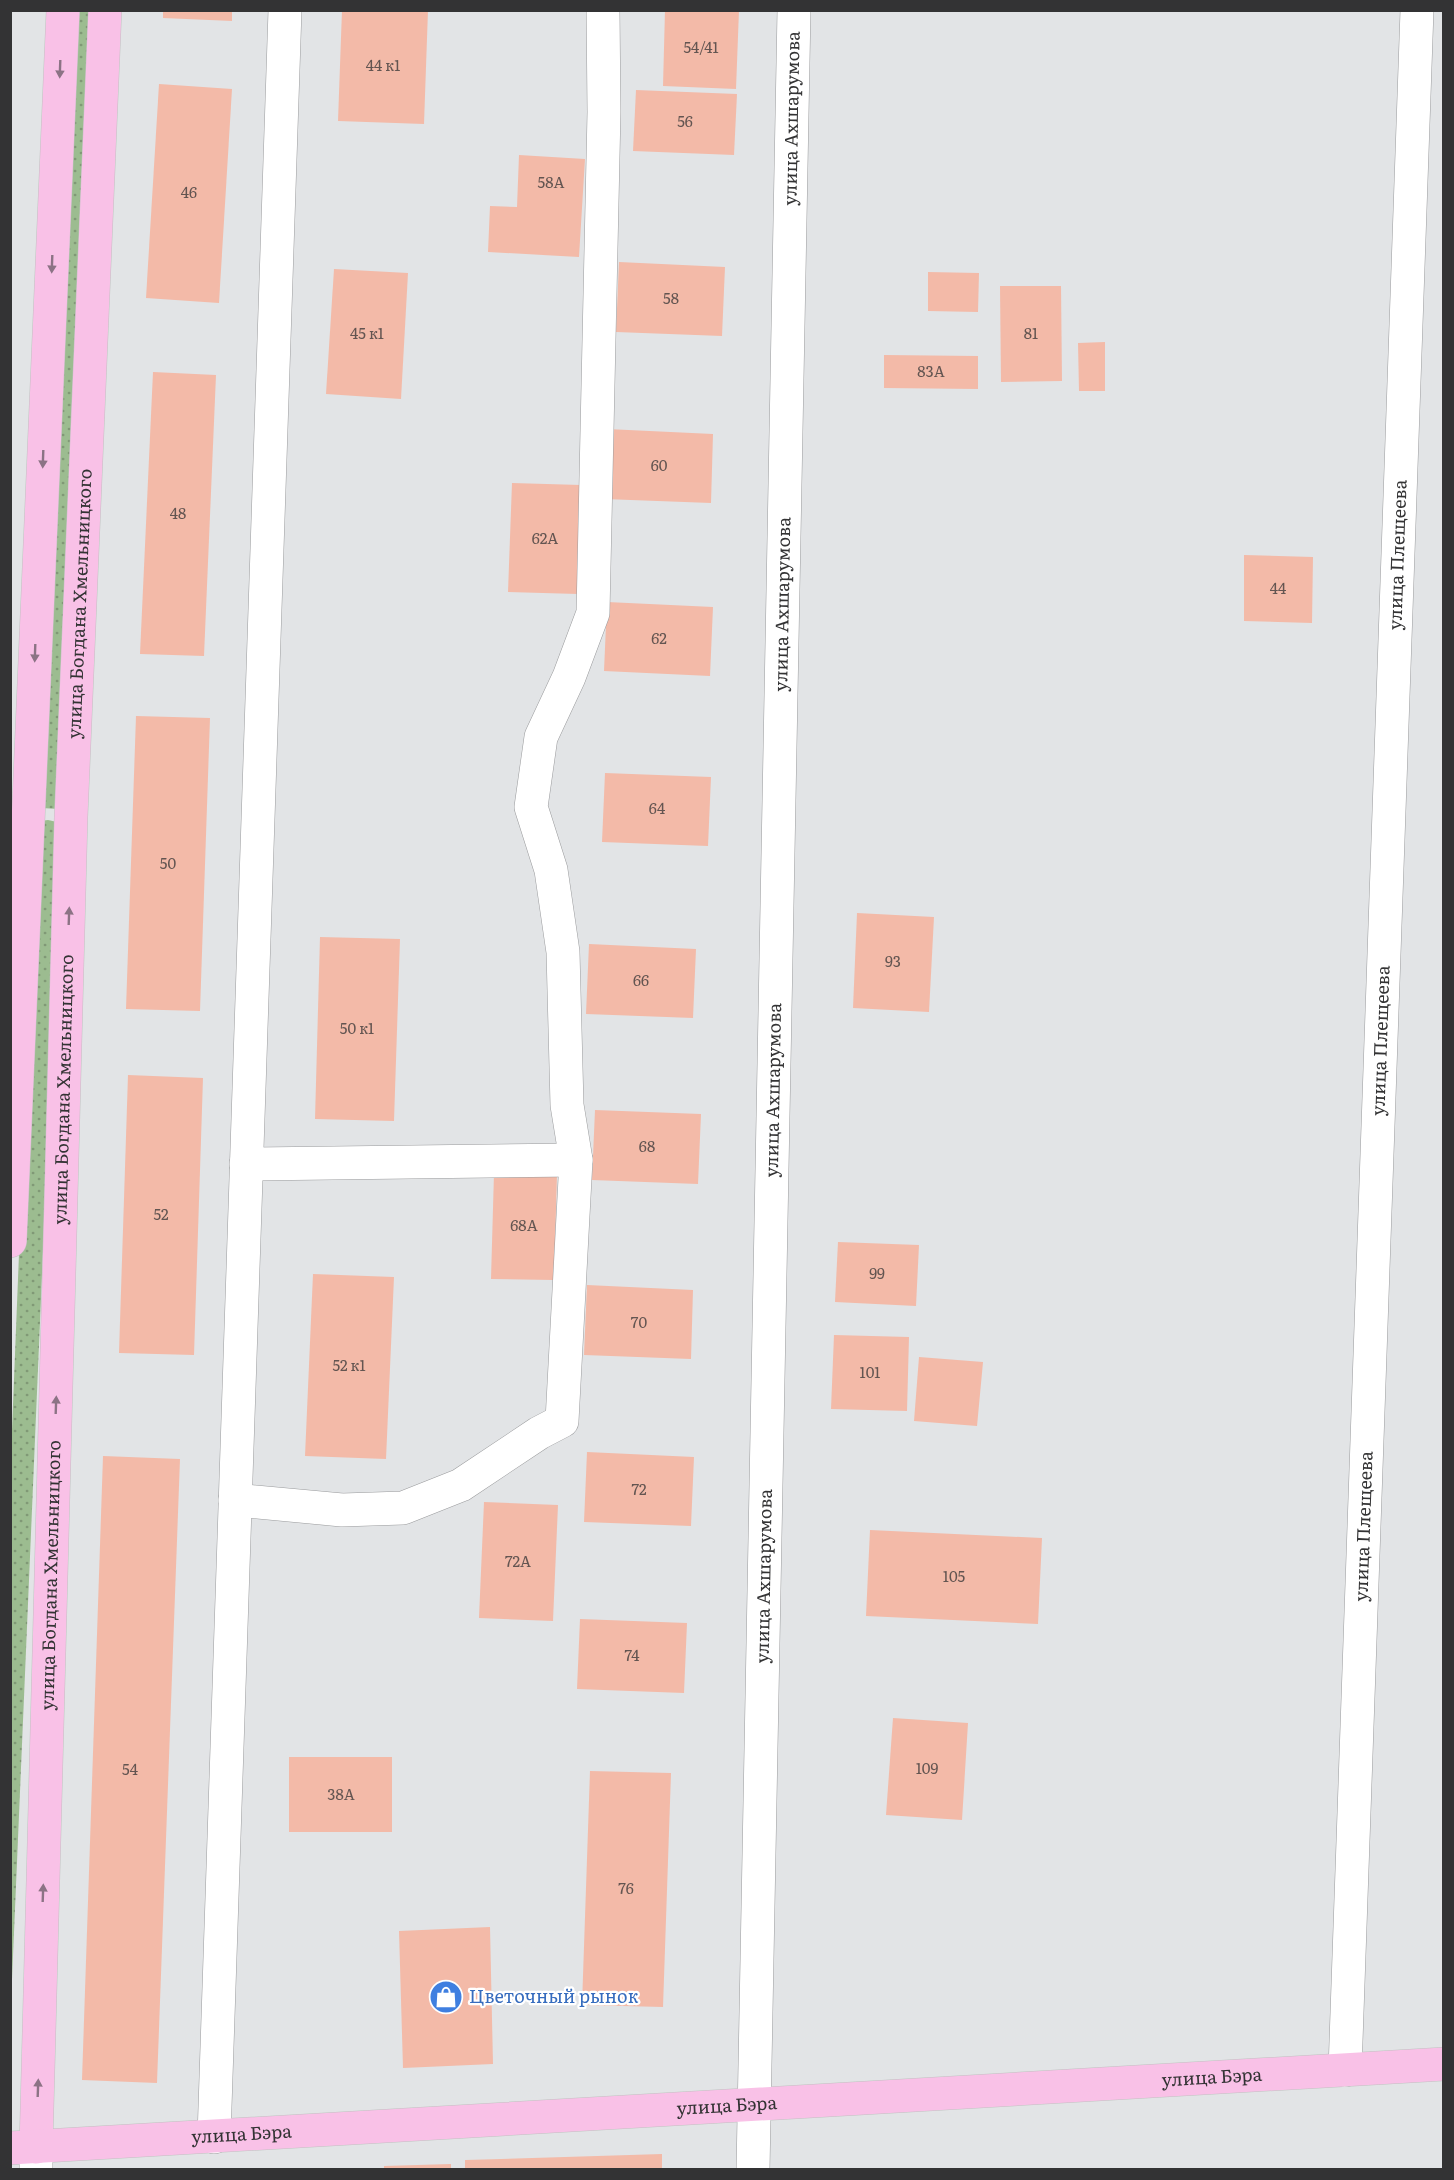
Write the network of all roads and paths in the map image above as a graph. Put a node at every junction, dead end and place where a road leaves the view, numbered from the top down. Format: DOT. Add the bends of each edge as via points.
graph roads {
  1 [pos="63,10"];
  2 [pos="105,10"];
  3 [pos="285,10"];
  4 [pos="603,10"];
  5 [pos="794,10"];
  6 [pos="1417,10"];
  7 [pos="28,813"];
  8 [pos="71,817"];
  9 [pos="18,861"];
  10 [pos="576,1160"];
  11 [pos="246,1164"];
  12 [pos="11,1221"];
  13 [pos="235,1500"];
  14 [pos="1443,2064"];
  15 [pos="1346,2070"];
  16 [pos="755,2105"];
  17 [pos="214,2137"];
  18 [pos="28,2155"];
  19 [pos="753,2169"];
  1 -- 7 [label="main road, one-way"];
  2 -- 8 [label="main road, улица Богдана Хмельницкого"];
  3 -- 11 [label="street"];
  4 -- 10 [label="street" via="593,613 541,737 531,807 551,870 563,952 567,1105"];
  5 -- 16 [label="street, улица Ахшарумова"];
  6 -- 15 [label="street, улица Плещеева"];
  7 -- 8 [label="main road"];
  7 -- 9 [label="main road"];
  18 -- 8 [label="main road, улица Богдана Хмельницкого, one-way"];
  9 -- 12 [label="main road"];
  10 -- 11 [label="street"];
  10 -- 13 [label="street" via="561,1421 461,1485 404,1508 342,1510"];
  11 -- 13 [label="street"];
  13 -- 17 [label="street"];
  14 -- 15 [label="main road, улица Бэра"];
  15 -- 16 [label="main road, улица Бэра"];
  16 -- 17 [label="main road, улица Бэра"];
  16 -- 19 [label="street, улица Ахшарумова"];
  17 -- 18 [label="main road, улица Бэра"];
}
